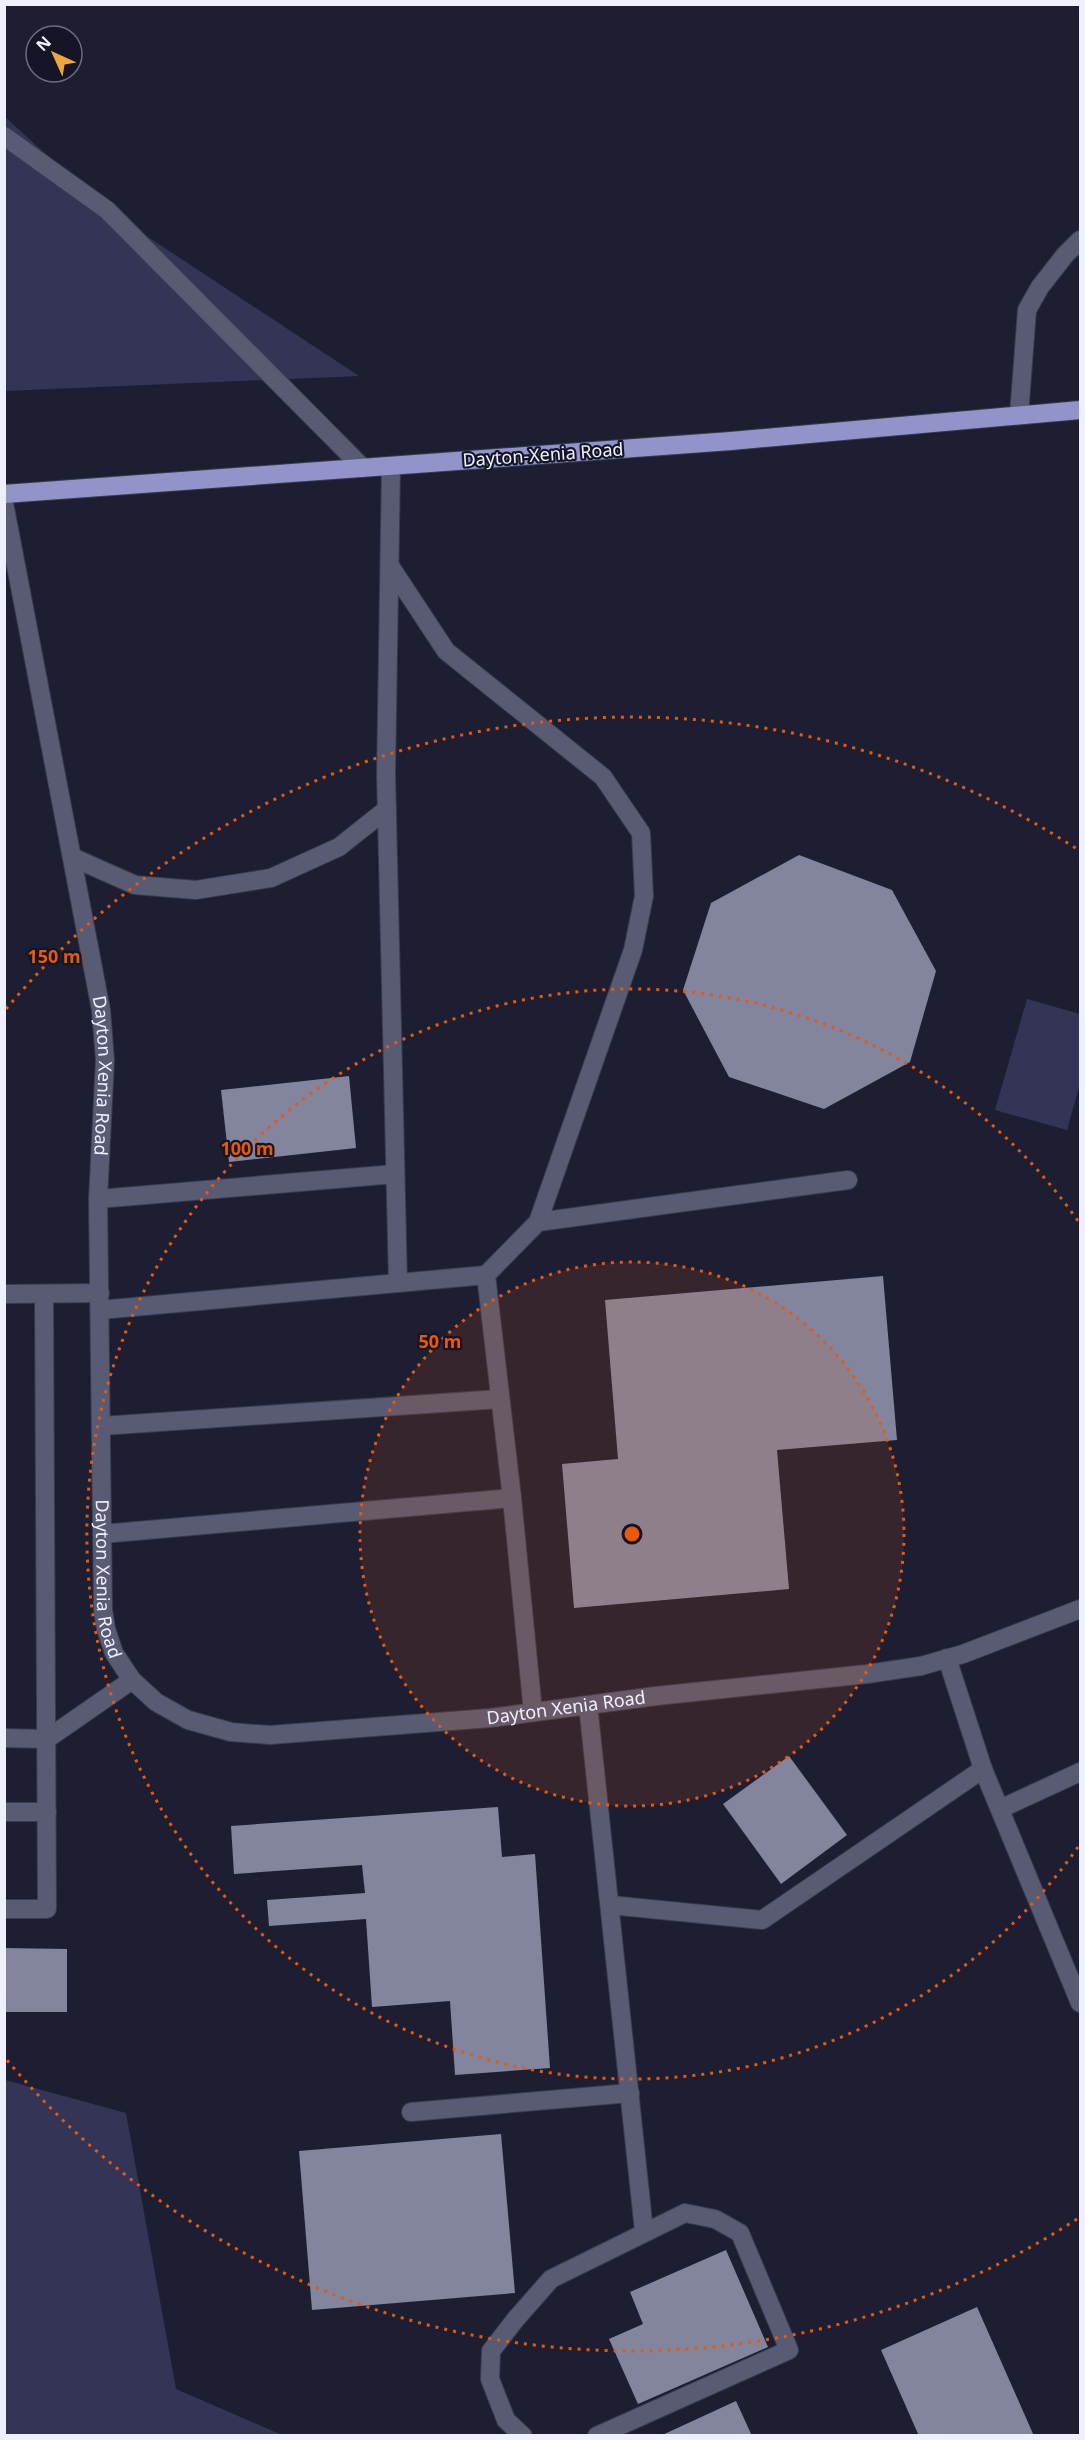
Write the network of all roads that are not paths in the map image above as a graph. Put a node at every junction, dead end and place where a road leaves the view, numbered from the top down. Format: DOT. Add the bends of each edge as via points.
graph roads {
  1 [pos="4,136"];
  2 [pos="1080,240"];
  3 [pos="1080,410"];
  4 [pos="1019,415"];
  5 [pos="392,466"];
  6 [pos="363,468"];
  7 [pos="4,494"];
  8 [pos="4,503"];
  9 [pos="390,566"];
  10 [pos="387,809"];
  11 [pos="72,857"];
  12 [pos="395,1174"];
  13 [pos="848,1180"];
  14 [pos="98,1199"];
  15 [pos="538,1222"];
  16 [pos="486,1275"];
  17 [pos="398,1283"];
  18 [pos="4,1294"];
  19 [pos="44,1294"];
  20 [pos="100,1301"];
  21 [pos="500,1399"];
  22 [pos="101,1426"];
  23 [pos="512,1498"];
  24 [pos="102,1534"];
  25 [pos="1080,1609"];
  26 [pos="947,1659"];
  27 [pos="132,1680"];
  28 [pos="588,1705"];
  29 [pos="533,1712"];
  30 [pos="4,1738"];
  31 [pos="46,1739"];
  32 [pos="983,1769"];
  33 [pos="1080,1772"];
  34 [pos="1000,1809"];
  35 [pos="4,1812"];
  36 [pos="47,1812"];
  37 [pos="610,1905"];
  38 [pos="4,1909"];
  39 [pos="1080,2004"];
  40 [pos="630,2093"];
  41 [pos="411,2112"];
  42 [pos="645,2231"];
  43 [pos="523,2436"];
  44 [pos="597,2436"];
  1 -- 6 [label="street" via="107,210"];
  2 -- 4 [label="street" via="1040,287 1028,310"];
  3 -- 4 [label="main road, Dayton-Xenia Road"];
  4 -- 5 [label="main road, Dayton-Xenia Road"];
  5 -- 6 [label="main road, Dayton-Xenia Road"];
  5 -- 9 [label="street"];
  6 -- 7 [label="main road, Dayton-Xenia Road"];
  8 -- 11 [label="street, Dayton Xenia Road"];
  9 -- 10 [label="street"];
  9 -- 15 [label="street" via="446,651 603,777 641,833 644,896 633,950"];
  10 -- 11 [label="street" via="339,847 271,879 196,890 135,885"];
  10 -- 12 [label="street"];
  11 -- 14 [label="street, Dayton Xenia Road" via="101,1010 105,1060"];
  12 -- 14 [label="street"];
  12 -- 17 [label="street"];
  13 -- 15 [label="street"];
  14 -- 20 [label="street, Dayton Xenia Road"];
  15 -- 16 [label="street"];
  16 -- 17 [label="street"];
  16 -- 21 [label="street"];
  17 -- 20 [label="street"];
  18 -- 19 [label="street"];
  19 -- 20 [label="street"];
  19 -- 31 [label="street"];
  20 -- 22 [label="street, Dayton Xenia Road"];
  21 -- 22 [label="street"];
  21 -- 23 [label="street"];
  22 -- 24 [label="street, Dayton Xenia Road"];
  23 -- 24 [label="street"];
  23 -- 29 [label="street"];
  24 -- 27 [label="street, Dayton Xenia Road" via="106,1629 114,1653"];
  25 -- 26 [label="street, Dayton Xenia Road"];
  26 -- 28 [label="street, Dayton Xenia Road" via="867,1674"];
  26 -- 32 [label="street"];
  27 -- 29 [label="street, Dayton Xenia Road" via="156,1702 188,1720 231,1732 281,1734"];
  27 -- 31 [label="street"];
  28 -- 29 [label="street, Dayton Xenia Road"];
  28 -- 37 [label="street"];
  30 -- 31 [label="street"];
  31 -- 36 [label="street"];
  32 -- 34 [label="street"];
  32 -- 37 [label="street" via="762,1920"];
  33 -- 34 [label="street"];
  34 -- 39 [label="street"];
  35 -- 36 [label="street"];
  36 -- 38 [label="street" via="47,1909"];
  37 -- 40 [label="street"];
  40 -- 41 [label="street"];
  40 -- 42 [label="street"];
  42 -- 43 [label="street" via="551,2279 491,2351 490,2379 506,2420"];
  42 -- 44 [label="street" via="685,2213 715,2219 740,2234 789,2350"];
}
